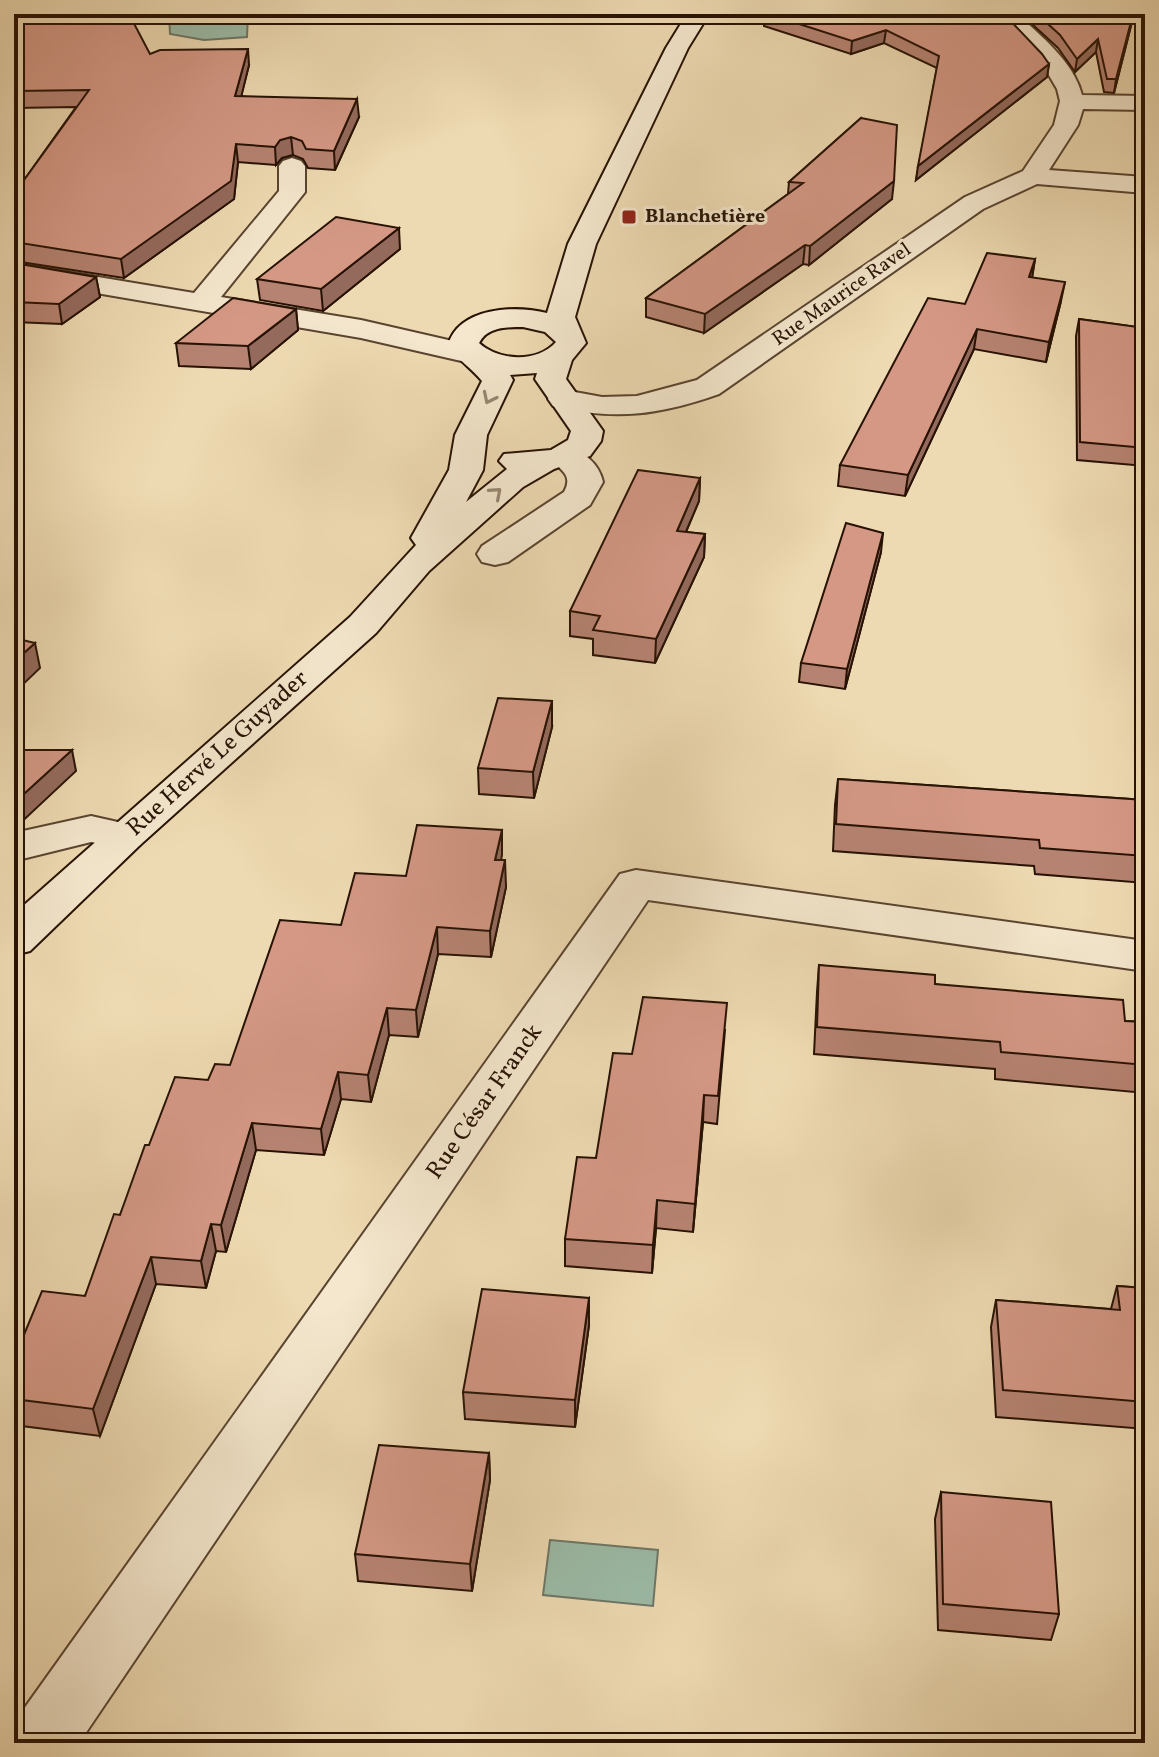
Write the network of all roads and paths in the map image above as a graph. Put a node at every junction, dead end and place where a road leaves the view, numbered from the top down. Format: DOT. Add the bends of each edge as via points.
graph roads {
  1 [pos="698,14"];
  2 [pos="1005,14"];
  3 [pos="1071,102"];
  4 [pos="1145,103"];
  5 [pos="292,166"];
  6 [pos="1033,176"];
  7 [pos="1145,185"];
  8 [pos="582,244"];
  9 [pos="14,271"];
  10 [pos="201,303"];
  11 [pos="505,319"];
  12 [pos="561,343"];
  13 [pos="475,347"];
  14 [pos="708,387"];
  15 [pos="564,399"];
  16 [pos="472,441"];
  17 [pos="564,453"];
  18 [pos="495,554"];
  19 [pos="416,563"];
  20 [pos="125,836"];
  21 [pos="14,847"];
  22 [pos="14,940"];
  23 [pos="1145,956"];
  24 [pos="40,1743"];
  1 -- 8 [label="street"];
  2 -- 3 [label="street" via="1058,66"];
  3 -- 4 [label="street"];
  3 -- 6 [label="street" via="1071,115"];
  5 -- 10 [label="street" via="292,192"];
  6 -- 7 [label="street"];
  6 -- 14 [label="street, Rue Maurice Ravel" via="974,203"];
  8 -- 11 [label="street"];
  8 -- 12 [label="street" via="560,317"];
  9 -- 10 [label="street"];
  10 -- 13 [label="street"];
  11 -- 12 [label="street" via="532,319"];
  11 -- 13 [label="street"];
  12 -- 13 [label="street" via="520,365"];
  12 -- 15 [label="street" via="550,379"];
  13 -- 16 [label="street, Rue Hervé Le Guyader, one-way" via="498,380"];
  14 -- 15 [label="street, Rue Maurice Ravel" via="632,408"];
  14 -- 17 [label="street" via="684,412 663,424"];
  15 -- 17 [label="street" via="587,431"];
  16 -- 17 [label="street" via="495,457 518,462"];
  16 -- 19 [label="street, Rue Hervé Le Guyader" via="466,470"];
  17 -- 18 [label="street" via="584,472 584,490"];
  19 -- 17 [label="street, Rue Hervé Le Guyader, one-way" via="511,480"];
  19 -- 20 [label="street, Rue Hervé Le Guyader" via="363,625"];
  20 -- 21 [label="street" via="91,829"];
  20 -- 22 [label="street, Rue Hervé Le Guyader"];
  23 -- 24 [label="street, Rue César Franck" via="636,884"];
}
